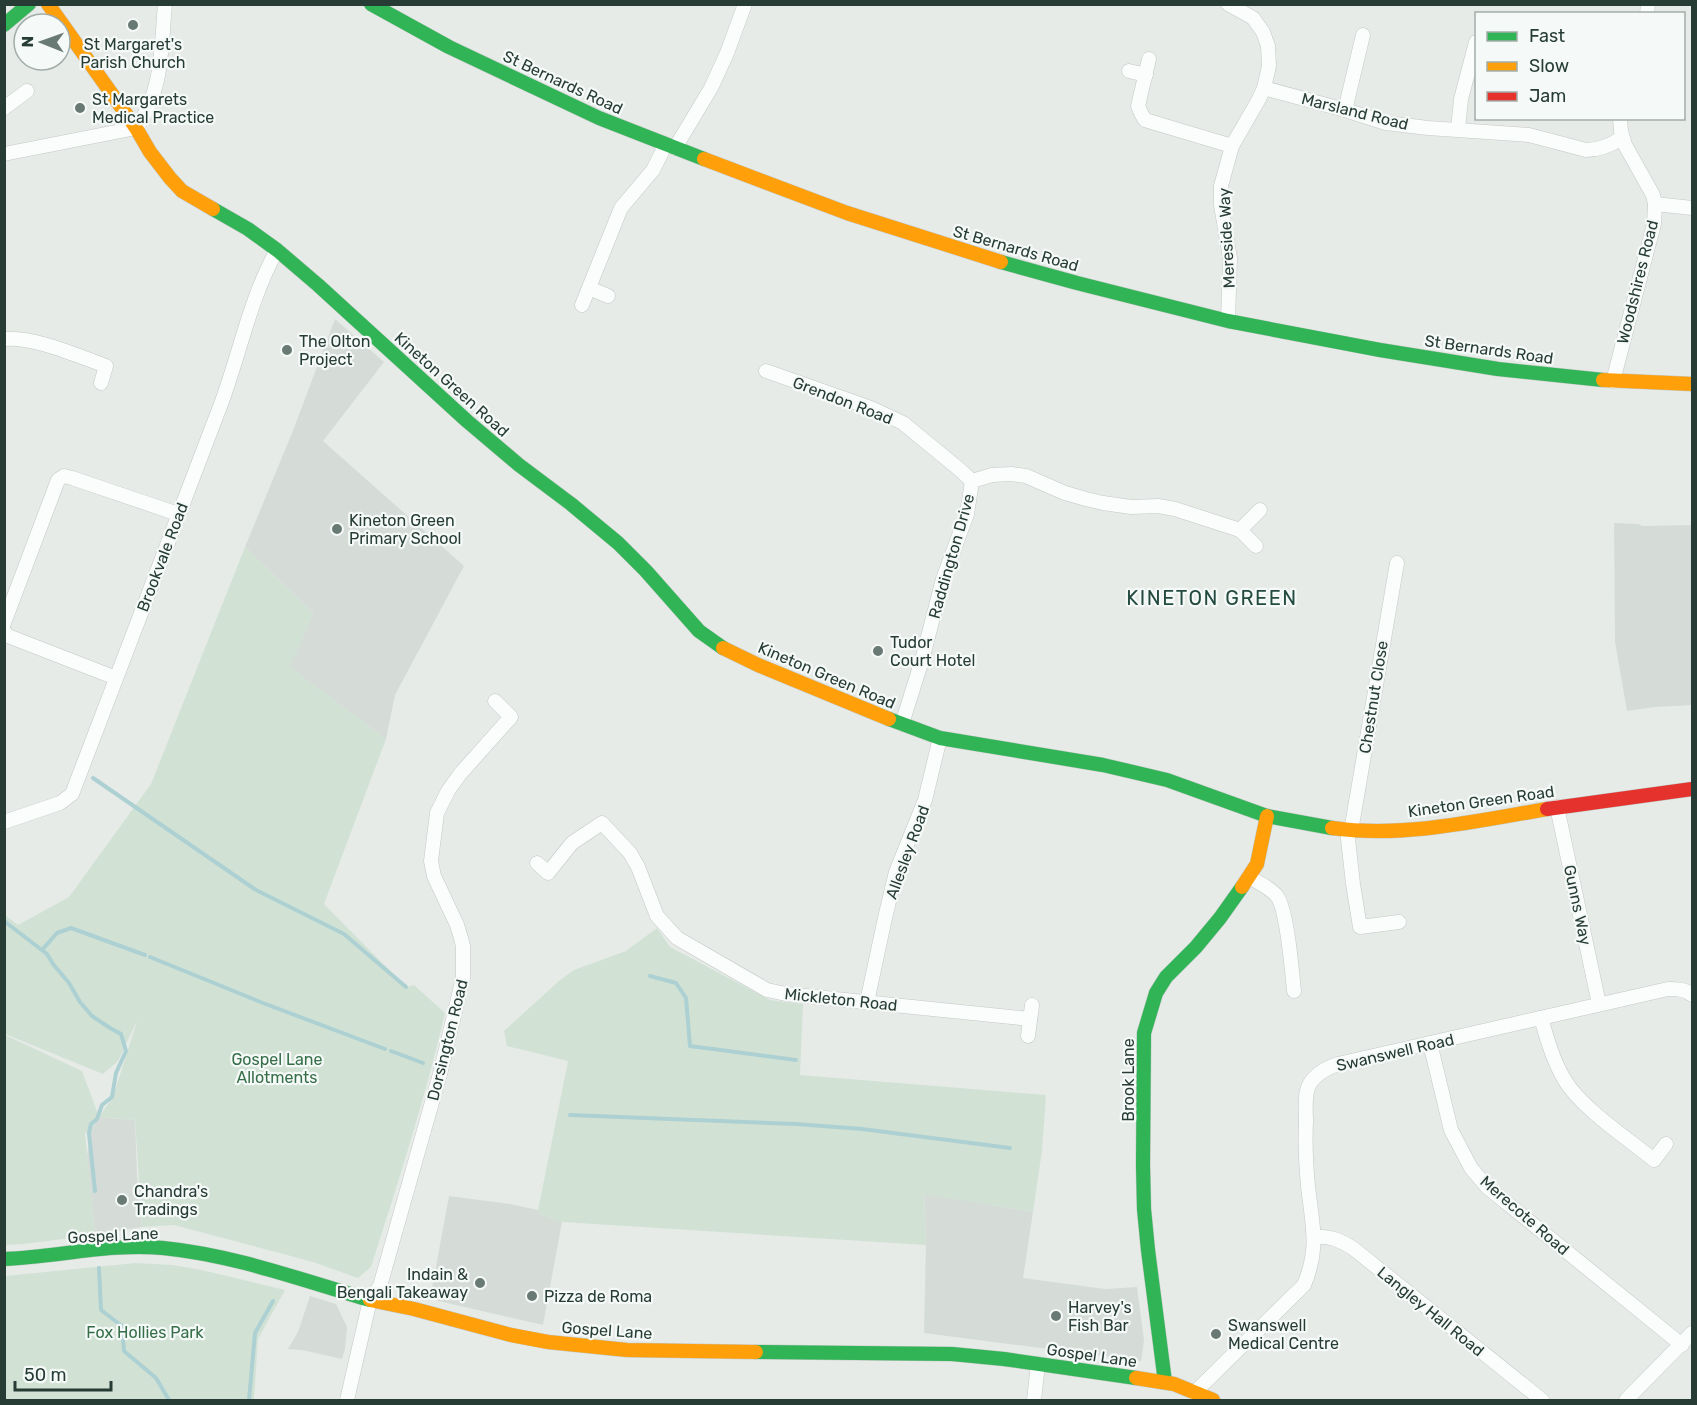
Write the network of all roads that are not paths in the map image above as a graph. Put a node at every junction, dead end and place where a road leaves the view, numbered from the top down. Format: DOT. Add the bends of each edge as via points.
graph roads {
  1 [pos="29,4"];
  2 [pos="48,4"];
  3 [pos="165,4"];
  4 [pos="370,4"];
  5 [pos="745,4"];
  6 [pos="1228,4"];
  7 [pos="4,25"];
  8 [pos="1363,34"];
  9 [pos="1475,46"];
  10 [pos="1149,59"];
  11 [pos="1129,71"];
  12 [pos="1146,75"];
  13 [pos="1264,88"];
  14 [pos="27,91"];
  15 [pos="4,108"];
  16 [pos="1345,110"];
  17 [pos="1620,120"];
  18 [pos="136,128"];
  19 [pos="1458,129"];
  20 [pos="1622,138"];
  21 [pos="669,146"];
  22 [pos="1232,146"];
  23 [pos="4,154"];
  24 [pos="1655,204"];
  25 [pos="1692,208"];
  26 [pos="277,250"];
  27 [pos="589,288"];
  28 [pos="608,296"];
  29 [pos="582,305"];
  30 [pos="1228,321"];
  31 [pos="4,339"];
  32 [pos="766,371"];
  33 [pos="1613,381"];
  34 [pos="101,383"];
  35 [pos="1692,384"];
  36 [pos="972,481"];
  37 [pos="1260,510"];
  38 [pos="178,514"];
  39 [pos="1240,530"];
  40 [pos="1256,546"];
  41 [pos="1397,563"];
  42 [pos="4,623"];
  43 [pos="4,631"];
  44 [pos="116,678"];
  45 [pos="495,701"];
  46 [pos="902,724"];
  47 [pos="940,738"];
  48 [pos="1692,789"];
  49 [pos="1557,807"];
  50 [pos="1267,816"];
  51 [pos="4,822"];
  52 [pos="1349,831"];
  53 [pos="537,863"];
  54 [pos="1249,877"];
  55 [pos="1399,922"];
  56 [pos="1294,991"];
  57 [pos="1692,995"];
  58 [pos="867,1002"];
  59 [pos="1599,1004"];
  60 [pos="1032,1005"];
  61 [pos="1541,1018"];
  62 [pos="1030,1019"];
  63 [pos="1028,1036"];
  64 [pos="1430,1043"];
  65 [pos="1666,1144"];
  66 [pos="1315,1237"];
  67 [pos="4,1259"];
  68 [pos="370,1300"];
  69 [pos="1692,1333"];
  70 [pos="1682,1345"];
  71 [pos="1038,1364"];
  72 [pos="1166,1382"];
  73 [pos="1194,1393"];
  74 [pos="347,1401"];
  75 [pos="1034,1401"];
  76 [pos="1213,1401"];
  77 [pos="1542,1401"];
  78 [pos="1626,1401"];
  1 -- 7 [label="main road"];
  2 -- 18 [label="main road, Kineton Green Road"];
  3 -- 18 [label="street" via="156,85 145,116"];
  4 -- 21 [label="main road, St Bernards Road" via="526,84"];
  5 -- 21 [label="street" via="711,88"];
  6 -- 13 [label="street, Mereside Way" via="1252,18 1263,32 1269,66"];
  8 -- 16 [label="street"];
  9 -- 19 [label="street" via="1461,99"];
  10 -- 12 [label="street"];
  11 -- 12 [label="street"];
  12 -- 22 [label="street" via="1138,106 1146,120"];
  13 -- 16 [label="street, Marsland Road"];
  13 -- 22 [label="street, Mereside Way"];
  14 -- 15 [label="street"];
  16 -- 19 [label="street, Marsland Road" via="1386,123"];
  17 -- 20 [label="street, Woodshires Road"];
  18 -- 23 [label="street"];
  18 -- 26 [label="main road, Kineton Green Road" via="182,191"];
  19 -- 20 [label="street, Marsland Road" via="1529,135 1586,150 1609,146"];
  20 -- 24 [label="street, Woodshires Road"];
  21 -- 27 [label="street" via="621,208"];
  21 -- 30 [label="main road, St Bernards Road" via="847,213 976,255"];
  22 -- 30 [label="street, Mereside Way" via="1221,186 1230,258"];
  24 -- 25 [label="street"];
  24 -- 33 [label="street, Woodshires Road" via="1654,224"];
  26 -- 38 [label="street, Brookvale Road" via="255,299 228,386"];
  26 -- 46 [label="main road, Kineton Green Road" via="476,429 618,543 699,631 717,645"];
  27 -- 28 [label="street"];
  27 -- 29 [label="street"];
  30 -- 33 [label="main road, St Bernards Road" via="1498,369"];
  31 -- 34 [label="street" via="37,342 106,366"];
  32 -- 36 [label="street, Grendon Road" via="903,423"];
  33 -- 35 [label="main road, St Bernards Road"];
  36 -- 39 [label="street, Raddington Drive" via="1011,474 1026,476 1086,499 1174,509"];
  36 -- 46 [label="street, Raddington Drive" via="966,514 943,579"];
  37 -- 39 [label="street"];
  38 -- 42 [label="street" via="63,476 58,480"];
  38 -- 44 [label="street, Brookvale Road"];
  39 -- 40 [label="street, Raddington Drive"];
  41 -- 52 [label="street, Chestnut Close"];
  43 -- 44 [label="street" via="8,636"];
  44 -- 51 [label="street, Brookvale Road" via="72,794 60,803"];
  45 -- 68 [label="street, Dorsington Road" via="511,717 460,774 437,813 431,861 463,945 463,978 380,1286"];
  46 -- 47 [label="main road, Kineton Green Road"];
  47 -- 50 [label="main road, Kineton Green Road" via="1103,765 1167,780"];
  47 -- 58 [label="street, Allesley Road" via="926,800 896,872"];
  48 -- 49 [label="main road, Kineton Green Road"];
  49 -- 52 [label="main road, Kineton Green Road" via="1455,825"];
  49 -- 59 [label="street, Gunns Way"];
  50 -- 52 [label="main road, Kineton Green Road"];
  50 -- 54 [label="main road, Brook Lane" via="1257,864"];
  52 -- 55 [label="street, Chestnut Close" via="1360,927"];
  53 -- 58 [label="street, Mickleton Road" via="548,873 572,843 602,823 630,853 657,916 677,939 767,990"];
  54 -- 56 [label="street" via="1277,896 1281,904"];
  54 -- 72 [label="main road, Brook Lane" via="1220,918 1166,977 1156,993 1144,1033 1146,1232"];
  57 -- 59 [label="street, Swanswell Road" via="1668,989"];
  58 -- 62 [label="street, Mickleton Road"];
  59 -- 61 [label="street, Swanswell Road"];
  60 -- 62 [label="street"];
  61 -- 64 [label="street, Swanswell Road"];
  61 -- 65 [label="street" via="1552,1055 1579,1099 1654,1160"];
  62 -- 63 [label="street"];
  64 -- 66 [label="street, Swanswell Road" via="1338,1064 1324,1069 1310,1085 1305,1134"];
  64 -- 70 [label="street, Merecote Road" via="1451,1130 1471,1168 1487,1187"];
  66 -- 73 [label="street, Swanswell Road" via="1304,1285"];
  66 -- 77 [label="street, Langley Hall Road" via="1340,1239 1354,1249"];
  67 -- 68 [label="main road, Gospel Lane" via="162,1248 210,1255"];
  68 -- 71 [label="main road, Gospel Lane" via="511,1335 627,1350 930,1353"];
  68 -- 74 [label="street"];
  69 -- 70 [label="street"];
  70 -- 78 [label="street"];
  71 -- 72 [label="main road, Gospel Lane"];
  71 -- 75 [label="street"];
  72 -- 73 [label="main road, Gospel Lane"];
  73 -- 76 [label="main road, Gospel Lane"];
}
